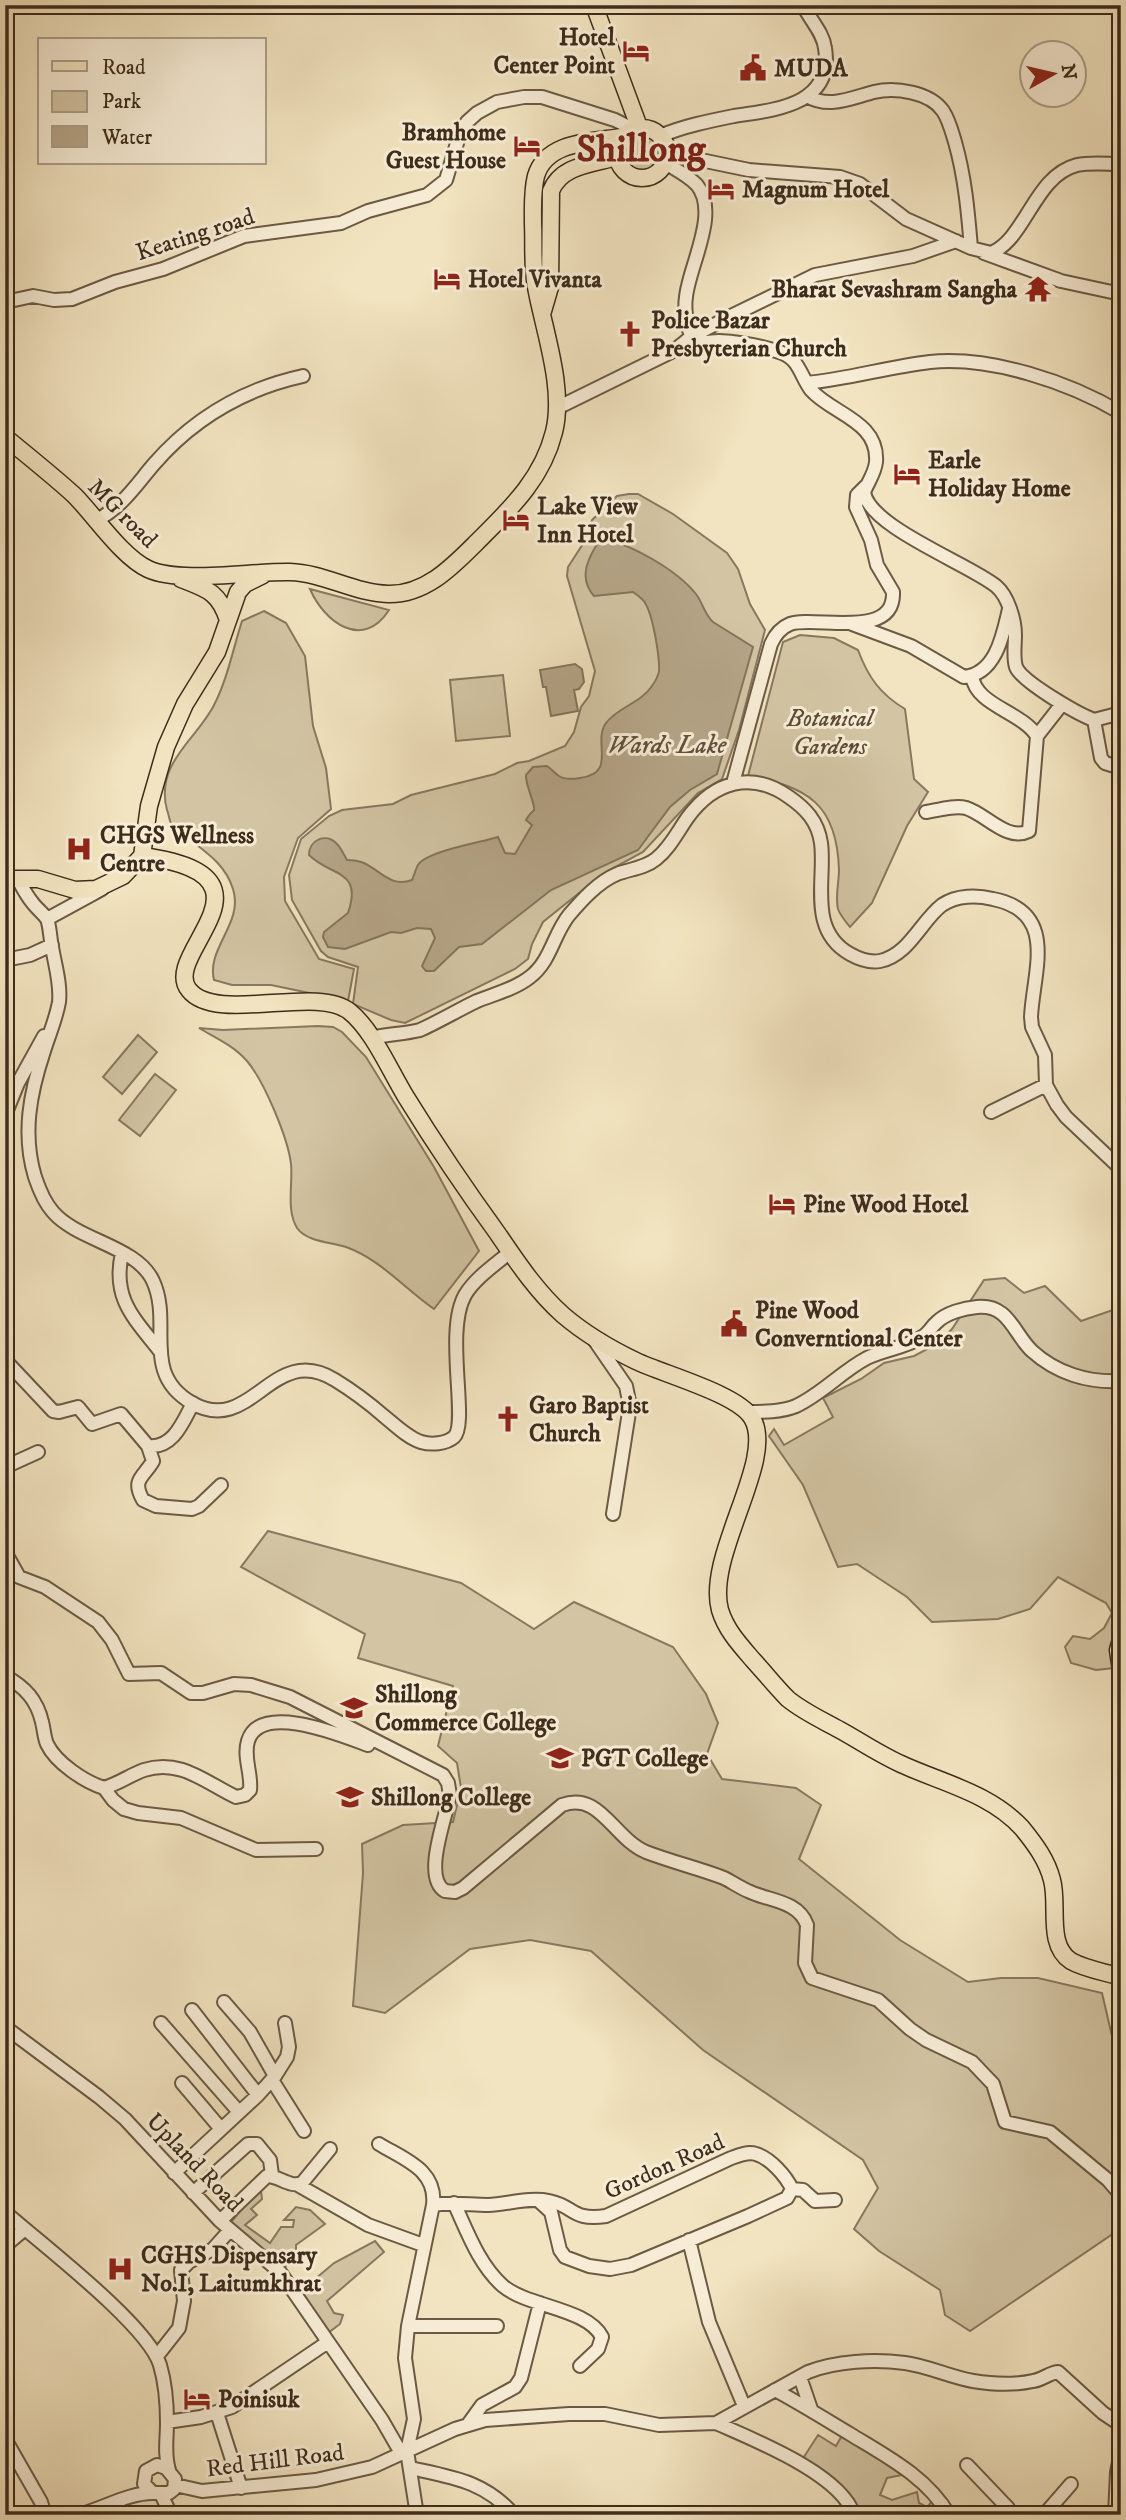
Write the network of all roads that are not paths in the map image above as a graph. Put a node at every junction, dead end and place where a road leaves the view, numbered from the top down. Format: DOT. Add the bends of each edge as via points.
graph roads {
  1 [pos="594,5"];
  2 [pos="803,5"];
  3 [pos="939,5"];
  4 [pos="957,5"];
  5 [pos="807,96"];
  6 [pos="631,131"];
  7 [pos="660,135"];
  8 [pos="617,157"];
  9 [pos="666,158"];
  10 [pos="1121,164"];
  11 [pos="956,241"];
  12 [pos="972,249"];
  13 [pos="1121,294"];
  14 [pos="5,302"];
  15 [pos="543,313"];
  16 [pos="691,337"];
  17 [pos="303,376"];
  18 [pos="807,383"];
  19 [pos="557,408"];
  20 [pos="1121,413"];
  21 [pos="5,437"];
  22 [pos="866,485"];
  23 [pos="97,520"];
  24 [pos="268,572"];
  25 [pos="166,574"];
  26 [pos="1009,609"];
  27 [pos="228,620"];
  28 [pos="850,624"];
  29 [pos="972,676"];
  30 [pos="1062,704"];
  31 [pos="1121,713"];
  32 [pos="1094,720"];
  33 [pos="1037,736"];
  34 [pos="1121,768"];
  35 [pos="733,783"];
  36 [pos="926,812"];
  37 [pos="142,856"];
  38 [pos="11,879"];
  39 [pos="108,885"];
  40 [pos="47,919"];
  41 [pos="51,945"];
  42 [pos="5,960"];
  43 [pos="55,1018"];
  44 [pos="371,1038"];
  45 [pos="1046,1085"];
  46 [pos="991,1112"];
  47 [pos="5,1115"];
  48 [pos="1121,1169"];
  49 [pos="510,1252"];
  50 [pos="122,1253"];
  51 [pos="591,1335"];
  52 [pos="159,1350"];
  53 [pos="5,1360"];
  54 [pos="1121,1381"];
  55 [pos="193,1403"];
  56 [pos="748,1412"];
  57 [pos="148,1446"];
  58 [pos="38,1452"];
  59 [pos="5,1467"];
  60 [pos="221,1485"];
  61 [pos="613,1514"];
  62 [pos="5,1552"];
  63 [pos="1121,1639"];
  64 [pos="1121,1671"];
  65 [pos="5,1676"];
  66 [pos="399,1752"];
  67 [pos="104,1788"];
  68 [pos="316,1849"];
  69 [pos="1121,1977"];
  70 [pos="224,2002"];
  71 [pos="192,2010"];
  72 [pos="161,2023"];
  73 [pos="285,2023"];
  74 [pos="5,2026"];
  75 [pos="274,2078"];
  76 [pos="182,2083"];
  77 [pos="258,2095"];
  78 [pos="239,2112"];
  79 [pos="221,2129"];
  80 [pos="304,2131"];
  81 [pos="379,2144"];
  82 [pos="330,2149"];
  83 [pos="174,2173"];
  84 [pos="272,2175"];
  85 [pos="298,2185"];
  86 [pos="792,2189"];
  87 [pos="193,2193"];
  88 [pos="1121,2195"];
  89 [pos="835,2200"];
  90 [pos="539,2201"];
  91 [pos="454,2203"];
  92 [pos="433,2205"];
  93 [pos="5,2212"];
  94 [pos="225,2226"];
  95 [pos="25,2229"];
  96 [pos="689,2241"];
  97 [pos="423,2245"];
  98 [pos="5,2246"];
  99 [pos="540,2303"];
  100 [pos="408,2326"];
  101 [pos="497,2326"];
  102 [pos="328,2342"];
  103 [pos="157,2356"];
  104 [pos="580,2366"];
  105 [pos="800,2377"];
  106 [pos="775,2390"];
  107 [pos="744,2406"];
  108 [pos="811,2409"];
  109 [pos="217,2413"];
  110 [pos="167,2422"];
  111 [pos="469,2423"];
  112 [pos="716,2423"];
  113 [pos="1121,2425"];
  114 [pos="166,2436"];
  115 [pos="5,2439"];
  116 [pos="409,2450"];
  117 [pos="1121,2453"];
  118 [pos="967,2465"];
  119 [pos="410,2468"];
  120 [pos="169,2470"];
  121 [pos="146,2471"];
  122 [pos="1072,2484"];
  123 [pos="175,2485"];
  124 [pos="241,2488"];
  125 [pos="157,2494"];
  126 [pos="128,2497"];
  127 [pos="1011,2514"];
  128 [pos="45,2515"];
  129 [pos="78,2515"];
  130 [pos="115,2515"];
  131 [pos="171,2515"];
  132 [pos="417,2515"];
  133 [pos="514,2515"];
  134 [pos="854,2515"];
  135 [pos="949,2515"];
  136 [pos="1044,2515"];
  137 [pos="1115,2515"];
  1 -- 6 [label="main road"];
  2 -- 5 [label="street" via="825,45 826,60 822,77"];
  3 -- 4 [label="street"];
  5 -- 7 [label="street" via="786,108 694,124"];
  5 -- 12 [label="street" via="825,103 902,90 932,100 943,110 963,170"];
  6 -- 7 [label="main road" via="652,129"];
  6 -- 8 [label="main road" via="618,143"];
  6 -- 14 [label="street, Keating road" via="615,120 542,97 497,102 467,122 446,180 427,195 341,223 244,236 72,299 33,296"];
  6 -- 15 [label="main road, MG road" via="563,148 541,164 533,220 535,285"];
  7 -- 9 [label="main road" via="666,144"];
  8 -- 9 [label="main road" via="623,170 635,177 656,174"];
  8 -- 15 [label="main road" via="575,168 555,181 551,191 550,287"];
  9 -- 11 [label="street" via="840,177 860,184 906,219"];
  9 -- 16 [label="street" via="694,182 703,203 704,229 685,300"];
  10 -- 12 [label="street" via="1077,165 1065,170 1050,182 1005,244 991,253"];
  11 -- 12 [label="street"];
  11 -- 16 [label="street" via="913,256 816,275"];
  12 -- 13 [label="street" via="1061,282"];
  15 -- 19 [label="main road, MG road"];
  16 -- 18 [label="street" via="697,342 719,341 780,352 792,358"];
  16 -- 19 [label="street" via="675,350"];
  17 -- 23 [label="street" via="243,394 201,421 155,462 120,505"];
  18 -- 20 [label="street" via="929,362 967,362 1044,379"];
  18 -- 22 [label="street" via="823,400 860,424 871,439 876,462"];
  19 -- 24 [label="main road, MG road" via="547,455 525,491 459,562 433,581 387,594 310,574"];
  21 -- 23 [label="main road, MG road"];
  22 -- 26 [label="street" via="865,498 875,510 922,544 996,586"];
  22 -- 28 [label="street" via="857,495 856,507 894,599 881,617"];
  23 -- 25 [label="main road, MG road" via="139,564"];
  24 -- 25 [label="main road, MG road"];
  24 -- 27 [label="main road" via="238,592"];
  25 -- 27 [label="main road" via="205,588 222,603"];
  26 -- 29 [label="street" via="996,653"];
  26 -- 30 [label="street" via="1016,668"];
  27 -- 37 [label="main road" via="210,667 166,747 149,806"];
  28 -- 29 [label="street" via="911,646 964,677"];
  28 -- 35 [label="street" via="792,623 775,636"];
  29 -- 33 [label="street" via="977,691 1027,724"];
  30 -- 32 [label="street"];
  30 -- 33 [label="street"];
  31 -- 32 [label="street"];
  32 -- 34 [label="street" via="1101,758"];
  33 -- 36 [label="street" via="1027,832 1003,830 967,808"];
  35 -- 44 [label="street" via="699,805 654,861 613,876 593,891 565,921 548,956 528,979 420,1030"];
  35 -- 45 [label="street" via="752,782 782,792 811,815 821,844 822,912 834,938 855,957 890,958 936,911 957,898 983,896 1024,913 1038,939 1031,1017 1045,1055"];
  37 -- 39 [label="main road"];
  37 -- 44 [label="main road" via="187,865 210,882 214,892 215,905 185,977 193,994 212,1002 311,1002 341,1007 350,1011"];
  38 -- 39 [label="main road" via="38,879 75,890"];
  38 -- 40 [label="street"];
  39 -- 40 [label="street"];
  40 -- 41 [label="street"];
  41 -- 42 [label="street"];
  41 -- 43 [label="street" via="59,994"];
  43 -- 47 [label="street"];
  43 -- 50 [label="street" via="31,1092 28,1125 34,1173 52,1212"];
  44 -- 49 [label="main road" via="435,1144"];
  45 -- 46 [label="street"];
  45 -- 48 [label="street" via="1066,1117"];
  49 -- 51 [label="main road" via="564,1316"];
  49 -- 55 [label="street" via="466,1293 460,1308 455,1349 460,1428 444,1442 421,1443 359,1396 309,1369 282,1375 241,1405 226,1410"];
  50 -- 52 [label="street" via="122,1296"];
  50 -- 52 [label="street" via="141,1265 158,1290"];
  51 -- 56 [label="main road"];
  51 -- 61 [label="street" via="629,1396"];
  52 -- 55 [label="street" via="168,1381"];
  53 -- 57 [label="street" via="53,1411 78,1407 92,1424 121,1414"];
  54 -- 56 [label="street" via="1059,1371 1030,1350 1008,1317 978,1307 938,1321 926,1335 905,1347 855,1364 796,1405"];
  55 -- 57 [label="street" via="175,1435 159,1446"];
  56 -- 69 [label="main road" via="757,1429 756,1454 724,1552 718,1591 722,1615 735,1638 803,1710 878,1753 971,1792 1008,1815 1047,1865 1054,1885 1058,1947 1074,1963"];
  57 -- 60 [label="street" via="153,1461 138,1483 149,1504 192,1509"];
  58 -- 59 [label="street"];
  62 -- 66 [label="street" via="19,1577 45,1587 98,1622 129,1674 161,1673 196,1694 234,1684 267,1690 302,1702"];
  63 -- 64 [label="main road"];
  65 -- 67 [label="street" via="33,1698 52,1750"];
  66 -- 67 [label="street" via="276,1721 248,1739 251,1783 245,1795 236,1797 187,1770 171,1768 145,1770"];
  66 -- 88 [label="street" via="439,1772 448,1783 447,1811 434,1869 441,1889 463,1888 562,1805 587,1803 640,1849 795,1909 807,1925 805,1963 812,1978 878,2000 926,2040 972,2062 993,2084 1005,2122 1050,2132"];
  67 -- 68 [label="street" via="124,1808 181,1818 256,1850"];
  70 -- 75 [label="street" via="250,2032"];
  71 -- 77 [label="street"];
  72 -- 78 [label="street"];
  73 -- 75 [label="street" via="287,2057"];
  74 -- 83 [label="street, Upland Road" via="99,2096"];
  75 -- 77 [label="street"];
  75 -- 80 [label="street"];
  76 -- 79 [label="street"];
  77 -- 78 [label="street"];
  78 -- 79 [label="street"];
  79 -- 83 [label="street"];
  81 -- 92 [label="street" via="432,2182"];
  82 -- 85 [label="street"];
  83 -- 87 [label="street, Upland Road"];
  84 -- 85 [label="street"];
  84 -- 87 [label="street" via="270,2160 257,2144 247,2144"];
  84 -- 94 [label="street" via="263,2178"];
  85 -- 97 [label="street" via="368,2225"];
  86 -- 89 [label="street" via="803,2190 816,2201"];
  86 -- 90 [label="street, Gordon Road" via="782,2173 757,2154 748,2153 606,2216 585,2218 553,2202"];
  86 -- 96 [label="street" via="787,2198"];
  87 -- 94 [label="street, Upland Road"];
  90 -- 91 [label="street, Gordon Road"];
  90 -- 96 [label="street" via="551,2212 565,2257 600,2269 621,2268"];
  91 -- 92 [label="street, Gordon Road"];
  91 -- 99 [label="street" via="493,2276 505,2288"];
  92 -- 97 [label="street"];
  93 -- 95 [label="street"];
  94 -- 102 [label="street, Upland Road" via="280,2272"];
  94 -- 103 [label="street" via="214,2249 181,2270 179,2328"];
  95 -- 98 [label="street"];
  95 -- 103 [label="street" via="135,2328"];
  96 -- 107 [label="street" via="709,2322"];
  97 -- 100 [label="street"];
  99 -- 104 [label="street" via="577,2316 599,2331 598,2349"];
  99 -- 111 [label="street" via="521,2378 515,2387 482,2405"];
  100 -- 101 [label="street"];
  100 -- 116 [label="street" via="405,2358 414,2419"];
  102 -- 109 [label="street"];
  102 -- 116 [label="street, Upland Road" via="382,2420"];
  103 -- 110 [label="street"];
  105 -- 106 [label="street"];
  105 -- 108 [label="street"];
  105 -- 113 [label="street" via="818,2368 875,2361 905,2363 972,2381 1019,2384 1058,2372"];
  106 -- 107 [label="street"];
  106 -- 108 [label="street"];
  107 -- 112 [label="street"];
  108 -- 135 [label="street" via="900,2465 938,2498"];
  109 -- 110 [label="street"];
  109 -- 124 [label="street"];
  110 -- 114 [label="street"];
  111 -- 112 [label="street" via="605,2414 659,2425"];
  111 -- 116 [label="street, Red Hill Road"];
  112 -- 134 [label="street" via="769,2446 835,2486"];
  114 -- 120 [label="street"];
  114 -- 121 [label="street"];
  115 -- 128 [label="street"];
  116 -- 119 [label="street"];
  116 -- 124 [label="street, Red Hill Road" via="372,2467 316,2480"];
  117 -- 137 [label="street"];
  118 -- 127 [label="street"];
  119 -- 132 [label="street"];
  119 -- 133 [label="street" via="476,2484"];
  120 -- 121 [label="street" via="158,2465"];
  120 -- 123 [label="street"];
  121 -- 125 [label="street" via="146,2488"];
  121 -- 126 [label="street"];
  122 -- 136 [label="street"];
  123 -- 124 [label="street, Red Hill Road" via="202,2491"];
  123 -- 125 [label="street" via="172,2492"];
  125 -- 126 [label="street"];
  125 -- 131 [label="street"];
  126 -- 129 [label="street"];
  126 -- 130 [label="street"];
}
